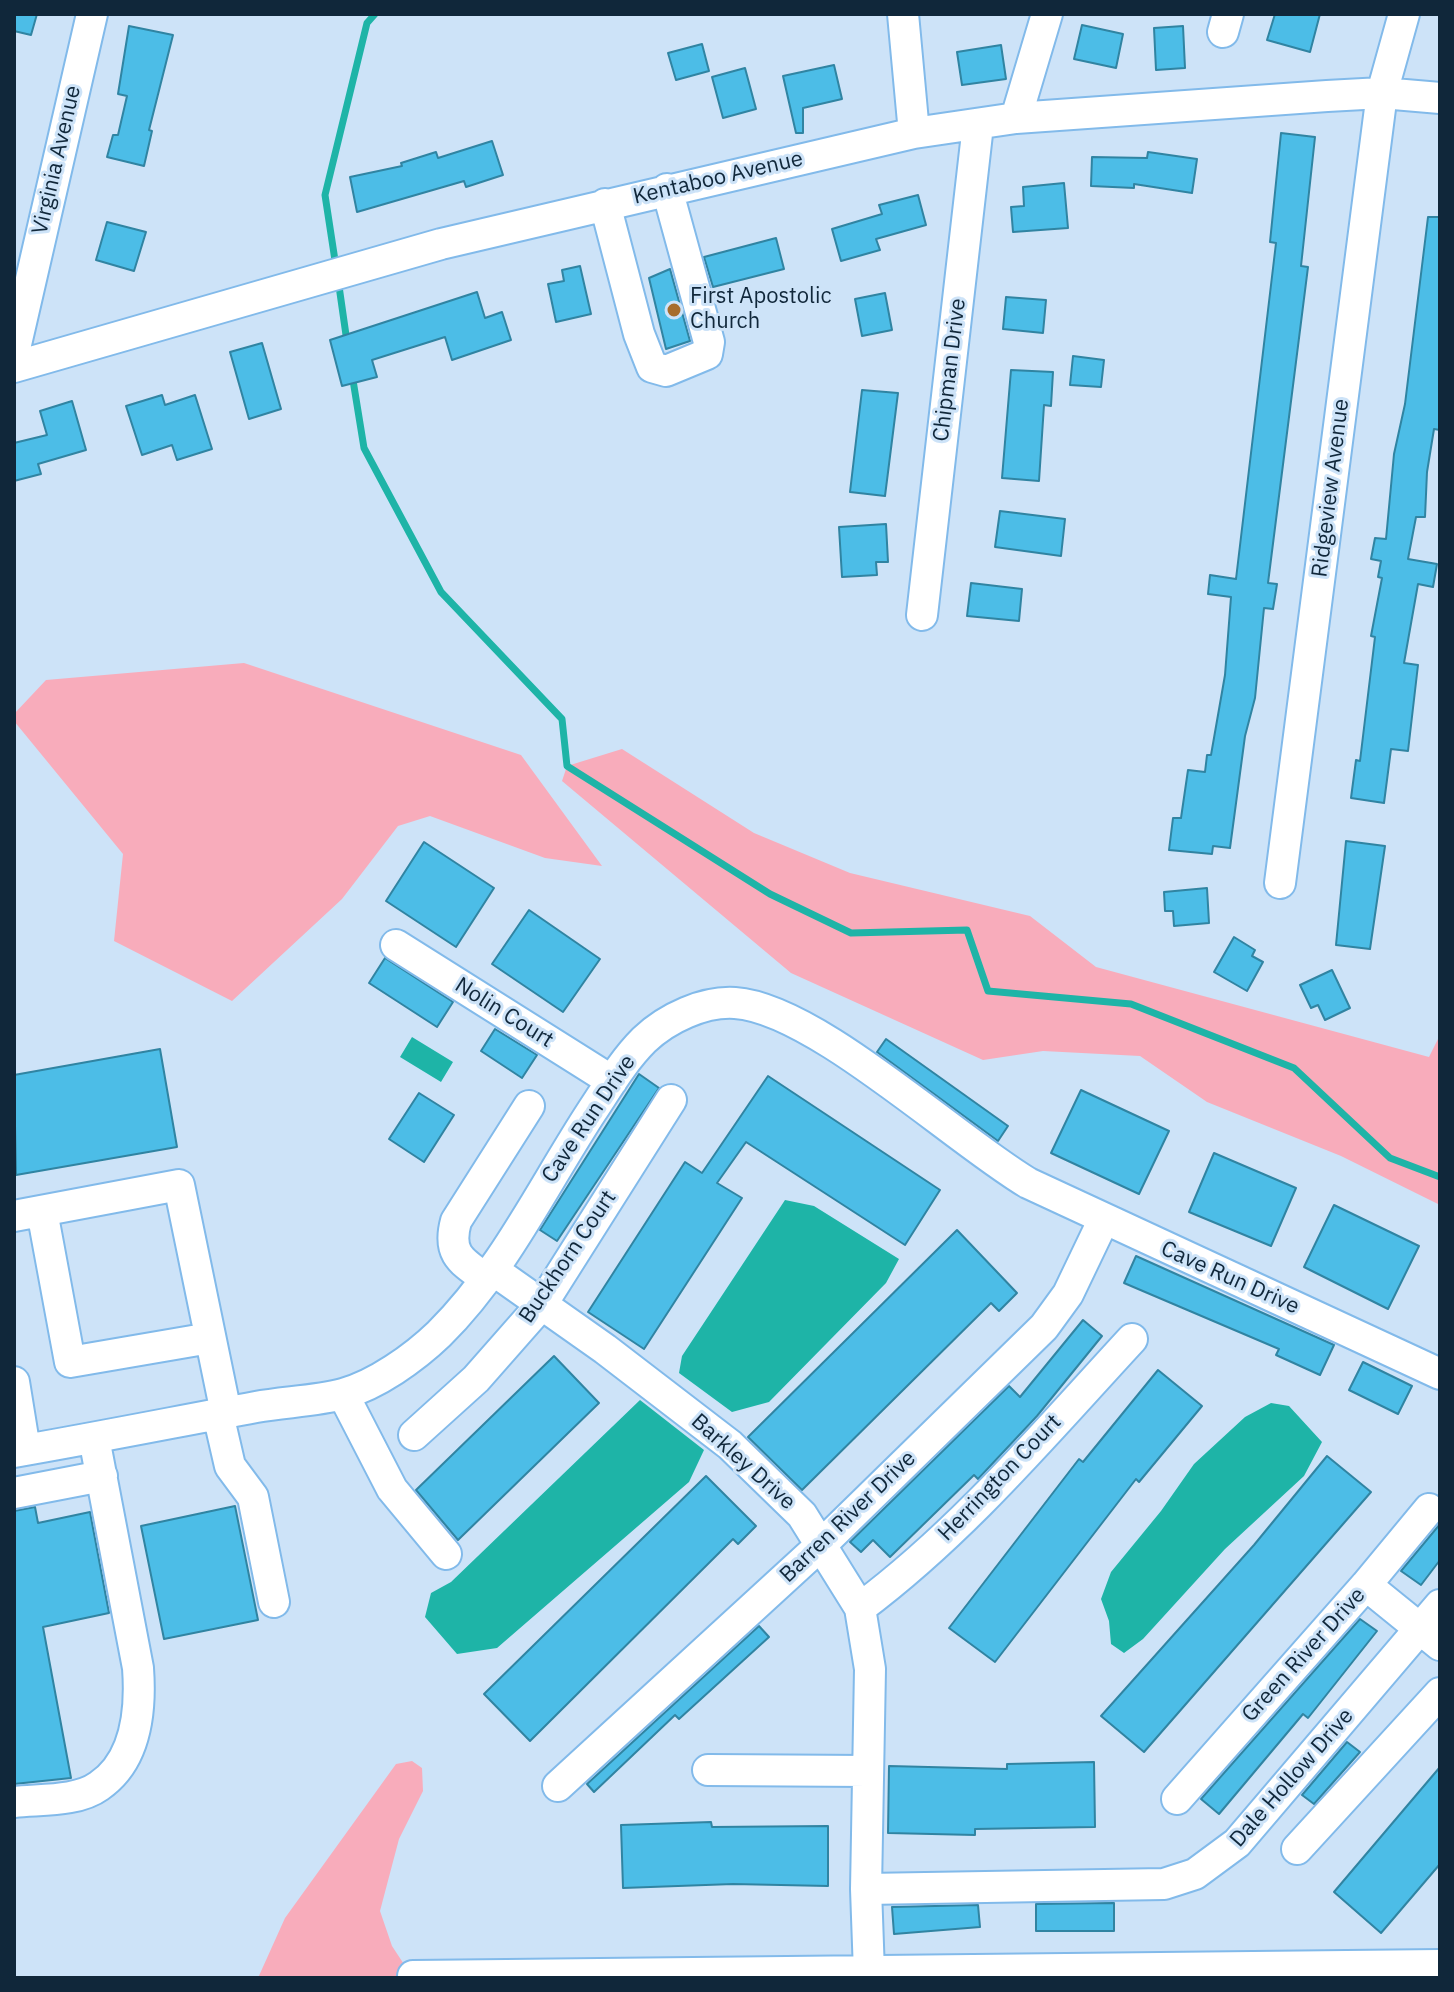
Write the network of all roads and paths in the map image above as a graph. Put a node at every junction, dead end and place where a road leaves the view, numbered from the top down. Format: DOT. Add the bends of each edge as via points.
graph roads {
  1 [pos="92,14"];
  2 [pos="903,14"];
  3 [pos="1047,14"];
  4 [pos="1404,14"];
  5 [pos="1382,93"];
  6 [pos="1440,98"];
  7 [pos="1016,118"];
  8 [pos="978,125"];
  9 [pos="914,133"];
  10 [pos="667,189"];
  11 [pos="605,204"];
  12 [pos="14,353"];
  13 [pos="14,367"];
  14 [pos="922,615"];
  15 [pos="1280,883"];
  16 [pos="396,945"];
  17 [pos="612,1081"];
  18 [pos="671,1100"];
  19 [pos="529,1106"];
  20 [pos="28,1213"];
  21 [pos="1103,1221"];
  22 [pos="490,1275"];
  23 [pos="542,1304"];
  24 [pos="210,1338"];
  25 [pos="1132,1339"];
  26 [pos="1440,1374"];
  27 [pos="14,1382"];
  28 [pos="343,1394"];
  29 [pos="222,1413"];
  30 [pos="414,1435"];
  31 [pos="94,1438"];
  32 [pos="20,1451"];
  33 [pos="102,1476"];
  34 [pos="14,1493"];
  35 [pos="1429,1509"];
  36 [pos="821,1545"];
  37 [pos="446,1554"];
  38 [pos="1366,1585"];
  39 [pos="274,1602"];
  40 [pos="860,1608"];
  41 [pos="1434,1626"];
  42 [pos="1440,1693"];
  43 [pos="708,1770"];
  44 [pos="868,1771"];
  45 [pos="558,1786"];
  46 [pos="1177,1799"];
  47 [pos="14,1802"];
  48 [pos="1297,1849"];
  49 [pos="866,1889"];
  50 [pos="1440,1965"];
  51 [pos="869,1973"];
  52 [pos="413,1976"];
  1 -- 12 [label="street, Virginia Avenue"];
  2 -- 9 [label="street"];
  3 -- 7 [label="street"];
  4 -- 5 [label="street, Ridgeview Avenue"];
  5 -- 6 [label="street, Kentaboo Avenue"];
  5 -- 7 [label="street, Kentaboo Avenue"];
  5 -- 15 [label="street, Ridgeview Avenue"];
  7 -- 8 [label="street, Kentaboo Avenue"];
  8 -- 9 [label="street, Kentaboo Avenue"];
  8 -- 14 [label="street, Chipman Drive"];
  9 -- 10 [label="street, Kentaboo Avenue"];
  10 -- 11 [label="street, Kentaboo Avenue"];
  10 -- 11 [label="street" via="709,342 707,354 666,371 652,367 639,334"];
  11 -- 13 [label="street, Kentaboo Avenue" via="441,244"];
  16 -- 17 [label="street, Nolin Court"];
  17 -- 21 [label="street, Cave Run Drive" via="658,1028 702,1006 751,1005 787,1018 854,1060 992,1162"];
  17 -- 22 [label="street, Cave Run Drive"];
  18 -- 23 [label="street, Buckhorn Court"];
  19 -- 22 [label="street, Barkley Drive" via="456,1221 451,1238 455,1253"];
  20 -- 24 [label="street" via="70,1362"];
  20 -- 24 [label="street" via="179,1185"];
  21 -- 26 [label="street, Cave Run Drive"];
  21 -- 36 [label="street, Barren River Drive" via="1068,1294 1044,1327"];
  22 -- 23 [label="street, Barkley Drive"];
  22 -- 28 [label="street, Cave Run Drive" via="438,1334 400,1364"];
  23 -- 30 [label="street, Buckhorn Court" via="476,1379"];
  23 -- 36 [label="street, Barkley Drive" via="730,1445 802,1515"];
  24 -- 29 [label="street"];
  25 -- 40 [label="street, Herrington Court" via="1008,1473 900,1579"];
  27 -- 32 [label="street"];
  28 -- 29 [label="street, Cave Run Drive"];
  28 -- 37 [label="street" via="392,1489"];
  29 -- 31 [label="street, Cave Run Drive"];
  29 -- 39 [label="street" via="230,1466 253,1497"];
  31 -- 32 [label="street, Cave Run Drive"];
  31 -- 33 [label="street"];
  33 -- 34 [label="street"];
  33 -- 47 [label="street" via="138,1668 140,1697 133,1739 98,1787 72,1796"];
  35 -- 38 [label="street, Green River Drive"];
  36 -- 40 [label="street, Barkley Drive"];
  36 -- 45 [label="street, Barren River Drive"];
  38 -- 41 [label="street"];
  38 -- 46 [label="street, Green River Drive"];
  40 -- 44 [label="street, Barkley Drive" via="870,1669"];
  41 -- 49 [label="street, Dale Hollow Drive" via="1237,1843 1195,1874 1164,1884"];
  42 -- 48 [label="street"];
  43 -- 44 [label="street"];
  44 -- 49 [label="street, Barkley Drive"];
  49 -- 51 [label="street, Barkley Drive"];
  50 -- 51 [label="street"];
  51 -- 52 [label="street"];
}
